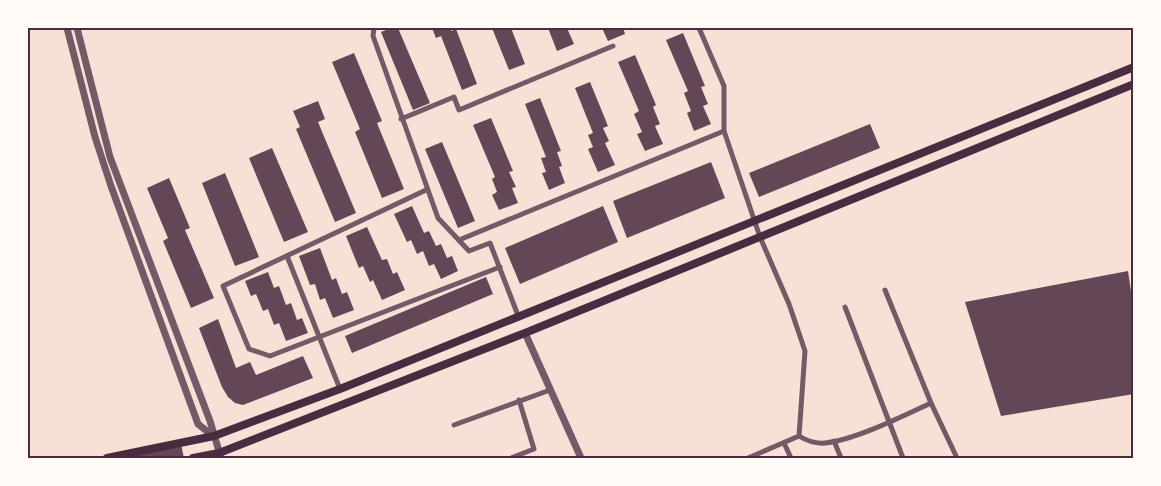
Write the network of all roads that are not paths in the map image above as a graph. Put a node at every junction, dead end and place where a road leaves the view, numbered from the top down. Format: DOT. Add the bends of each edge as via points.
graph roads {
  1 [pos="67,28"];
  2 [pos="77,28"];
  3 [pos="374,28"];
  4 [pos="699,28"];
  5 [pos="613,46"];
  6 [pos="1134,67"];
  7 [pos="1134,84"];
  8 [pos="402,119"];
  9 [pos="724,131"];
  10 [pos="426,190"];
  11 [pos="755,221"];
  12 [pos="760,237"];
  13 [pos="458,240"];
  14 [pos="286,256"];
  15 [pos="500,267"];
  16 [pos="885,290"];
  17 [pos="845,308"];
  18 [pos="519,318"];
  19 [pos="525,333"];
  20 [pos="321,338"];
  21 [pos="340,389"];
  22 [pos="550,390"];
  23 [pos="519,400"];
  24 [pos="931,403"];
  25 [pos="888,423"];
  26 [pos="454,425"];
  27 [pos="214,436"];
  28 [pos="799,436"];
  29 [pos="834,442"];
  30 [pos="784,443"];
  31 [pos="220,456"];
  32 [pos="107,458"];
  33 [pos="193,458"];
  34 [pos="511,458"];
  35 [pos="581,458"];
  36 [pos="748,458"];
  37 [pos="791,458"];
  38 [pos="841,458"];
  39 [pos="903,458"];
  40 [pos="957,458"];
  1 -- 27 [label="street" via="111,186 198,424"];
  2 -- 27 [label="street" via="110,157"];
  3 -- 8 [label="street" via="373,36"];
  4 -- 9 [label="street" via="724,86"];
  5 -- 8 [label="street" via="459,110 454,97"];
  6 -- 11 [label="main road"];
  7 -- 12 [label="main road"];
  8 -- 10 [label="street"];
  9 -- 11 [label="street"];
  9 -- 13 [label="street"];
  10 -- 13 [label="street" via="438,218"];
  10 -- 14 [label="street"];
  11 -- 12 [label="street"];
  11 -- 18 [label="main road"];
  12 -- 19 [label="main road"];
  12 -- 28 [label="street" via="805,351"];
  13 -- 15 [label="street" via="469,250 490,243"];
  14 -- 20 [label="street"];
  14 -- 20 [label="street" via="223,286 249,349 270,356"];
  15 -- 18 [label="street"];
  15 -- 20 [label="street"];
  16 -- 24 [label="street"];
  17 -- 25 [label="street"];
  18 -- 21 [label="main road"];
  19 -- 22 [label="street"];
  19 -- 31 [label="main road"];
  20 -- 21 [label="street"];
  21 -- 27 [label="main road"];
  22 -- 23 [label="street"];
  22 -- 35 [label="street"];
  23 -- 26 [label="street"];
  23 -- 34 [label="street" via="534,449"];
  24 -- 25 [label="street"];
  24 -- 40 [label="street"];
  25 -- 29 [label="street"];
  25 -- 39 [label="street"];
  27 -- 31 [label="street"];
  27 -- 32 [label="main road"];
  28 -- 29 [label="street" via="810,442"];
  28 -- 30 [label="street"];
  29 -- 38 [label="street"];
  30 -- 36 [label="street"];
  30 -- 37 [label="street"];
  31 -- 33 [label="main road"];
}
